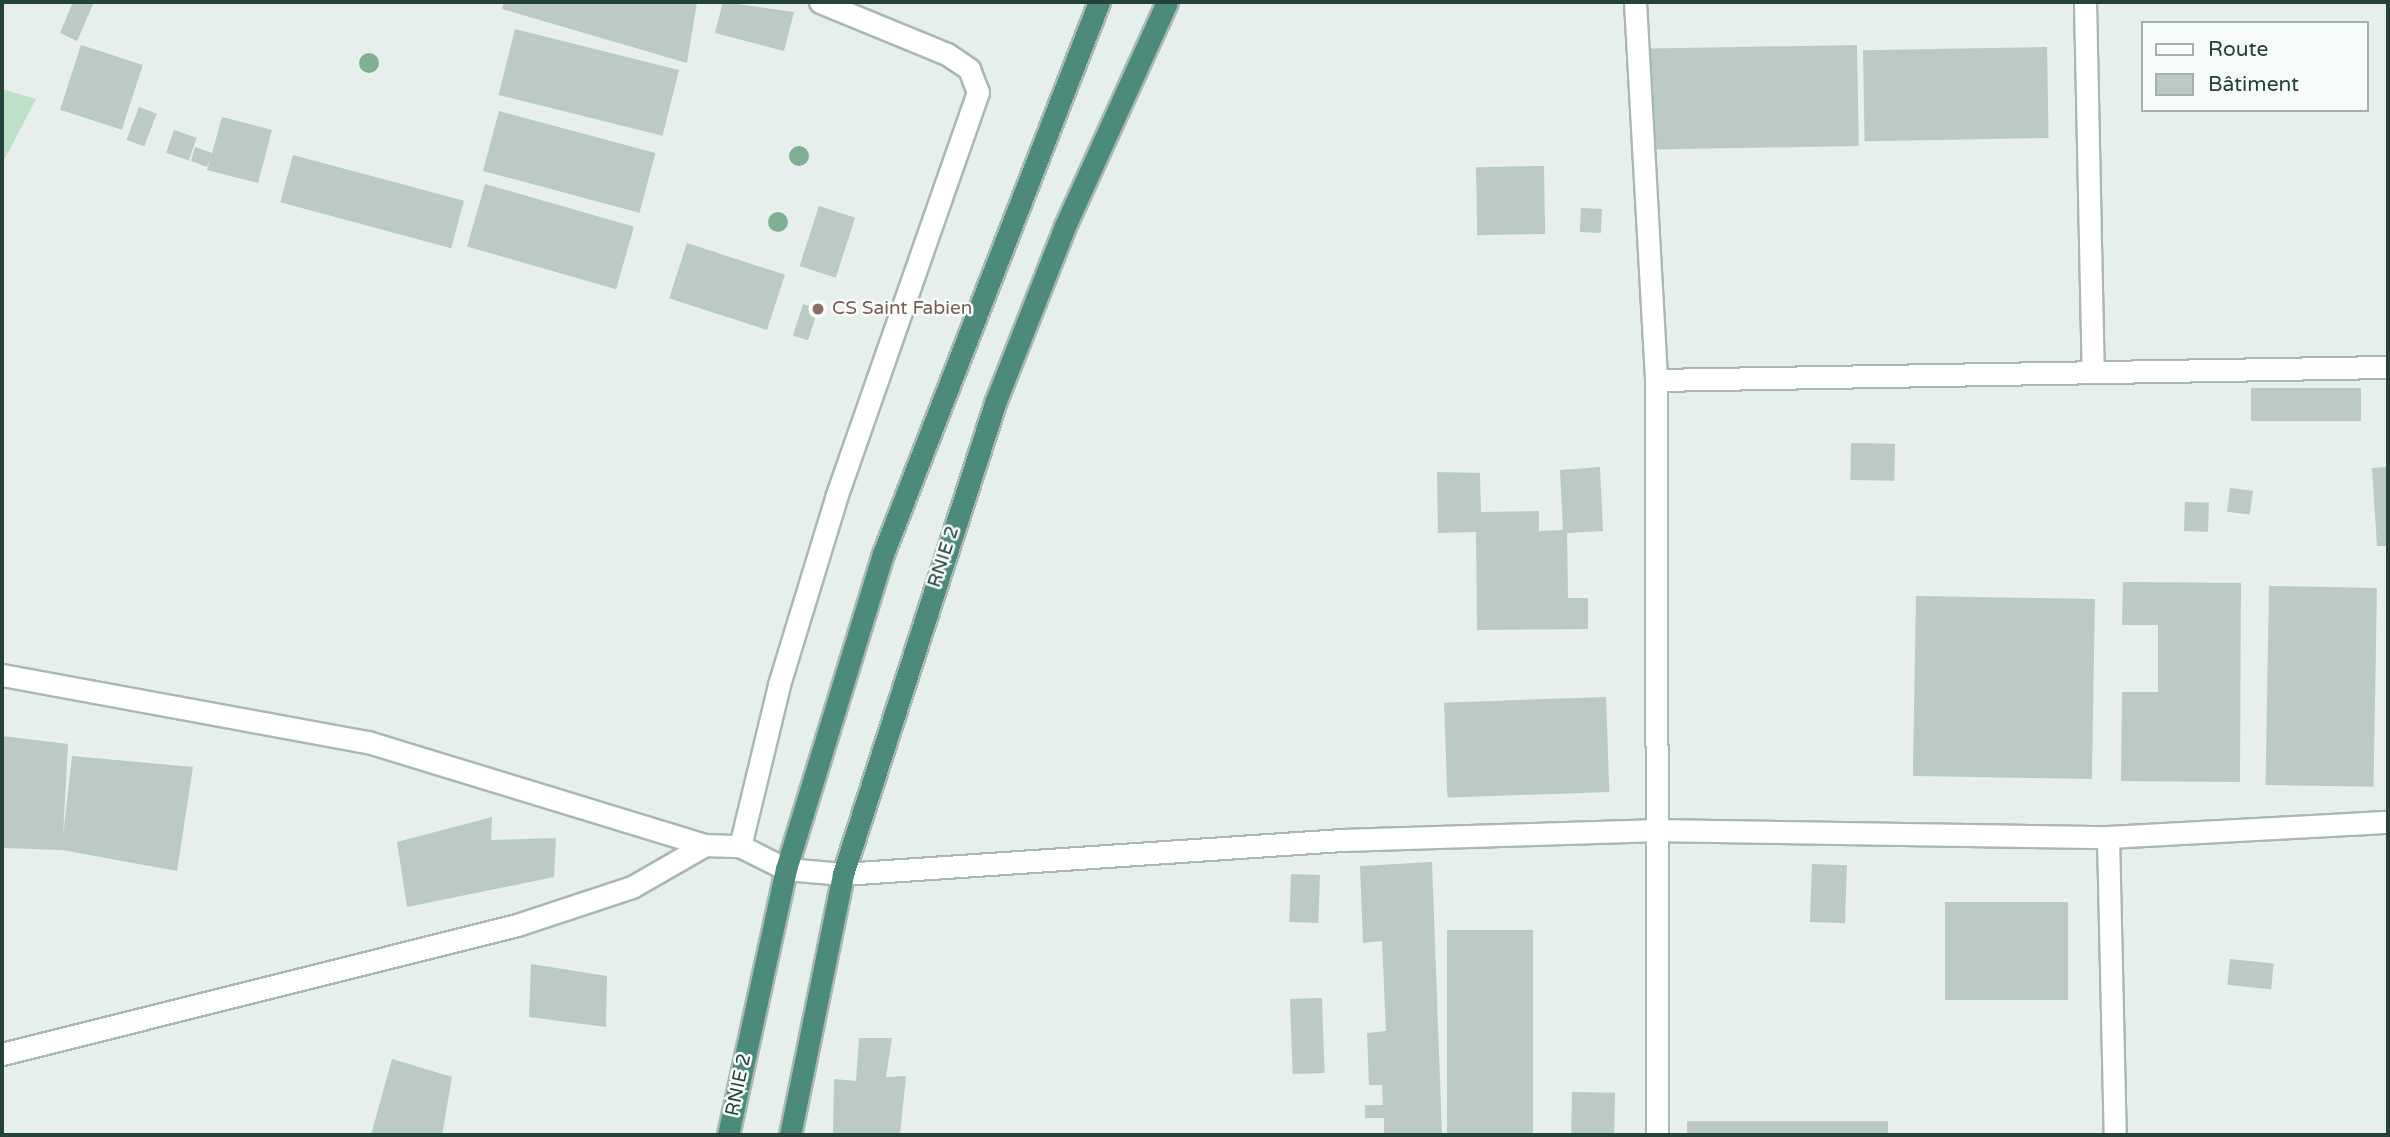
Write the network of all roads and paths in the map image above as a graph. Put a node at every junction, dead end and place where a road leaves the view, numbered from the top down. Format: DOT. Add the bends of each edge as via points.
graph roads {
  1 [pos="820,2"];
  2 [pos="1099,2"];
  3 [pos="1167,2"];
  4 [pos="1635,2"];
  5 [pos="2085,2"];
  6 [pos="2388,367"];
  7 [pos="2093,372"];
  8 [pos="1656,380"];
  9 [pos="2,675"];
  10 [pos="2388,822"];
  11 [pos="1652,830"];
  12 [pos="2108,837"];
  13 [pos="705,845"];
  14 [pos="740,846"];
  15 [pos="786,869"];
  16 [pos="843,874"];
  17 [pos="2,1054"];
  18 [pos="728,1135"];
  19 [pos="790,1135"];
  20 [pos="1657,1135"];
  21 [pos="2115,1135"];
  1 -- 14 [label="street" via="947,54 969,69 978,92 824,537"];
  2 -- 15 [label="highway, RNIE 2 / RNIE 2" via="883,554"];
  3 -- 16 [label="highway, RNIE 2 / RNIE 2" via="1065,226 995,403"];
  4 -- 8 [label="street"];
  5 -- 7 [label="street"];
  6 -- 7 [label="street"];
  7 -- 8 [label="street"];
  8 -- 11 [label="street"];
  9 -- 13 [label="street" via="368,742"];
  10 -- 12 [label="street"];
  11 -- 12 [label="street"];
  11 -- 16 [label="street" via="1342,840"];
  11 -- 20 [label="street"];
  12 -- 21 [label="street"];
  13 -- 14 [label="street"];
  13 -- 17 [label="street" via="632,887 517,925"];
  14 -- 15 [label="street"];
  15 -- 16 [label="street"];
  15 -- 18 [label="highway, RNIE 2 / RNIE 2"];
  16 -- 19 [label="highway, RNIE 2 / RNIE 2"];
}
